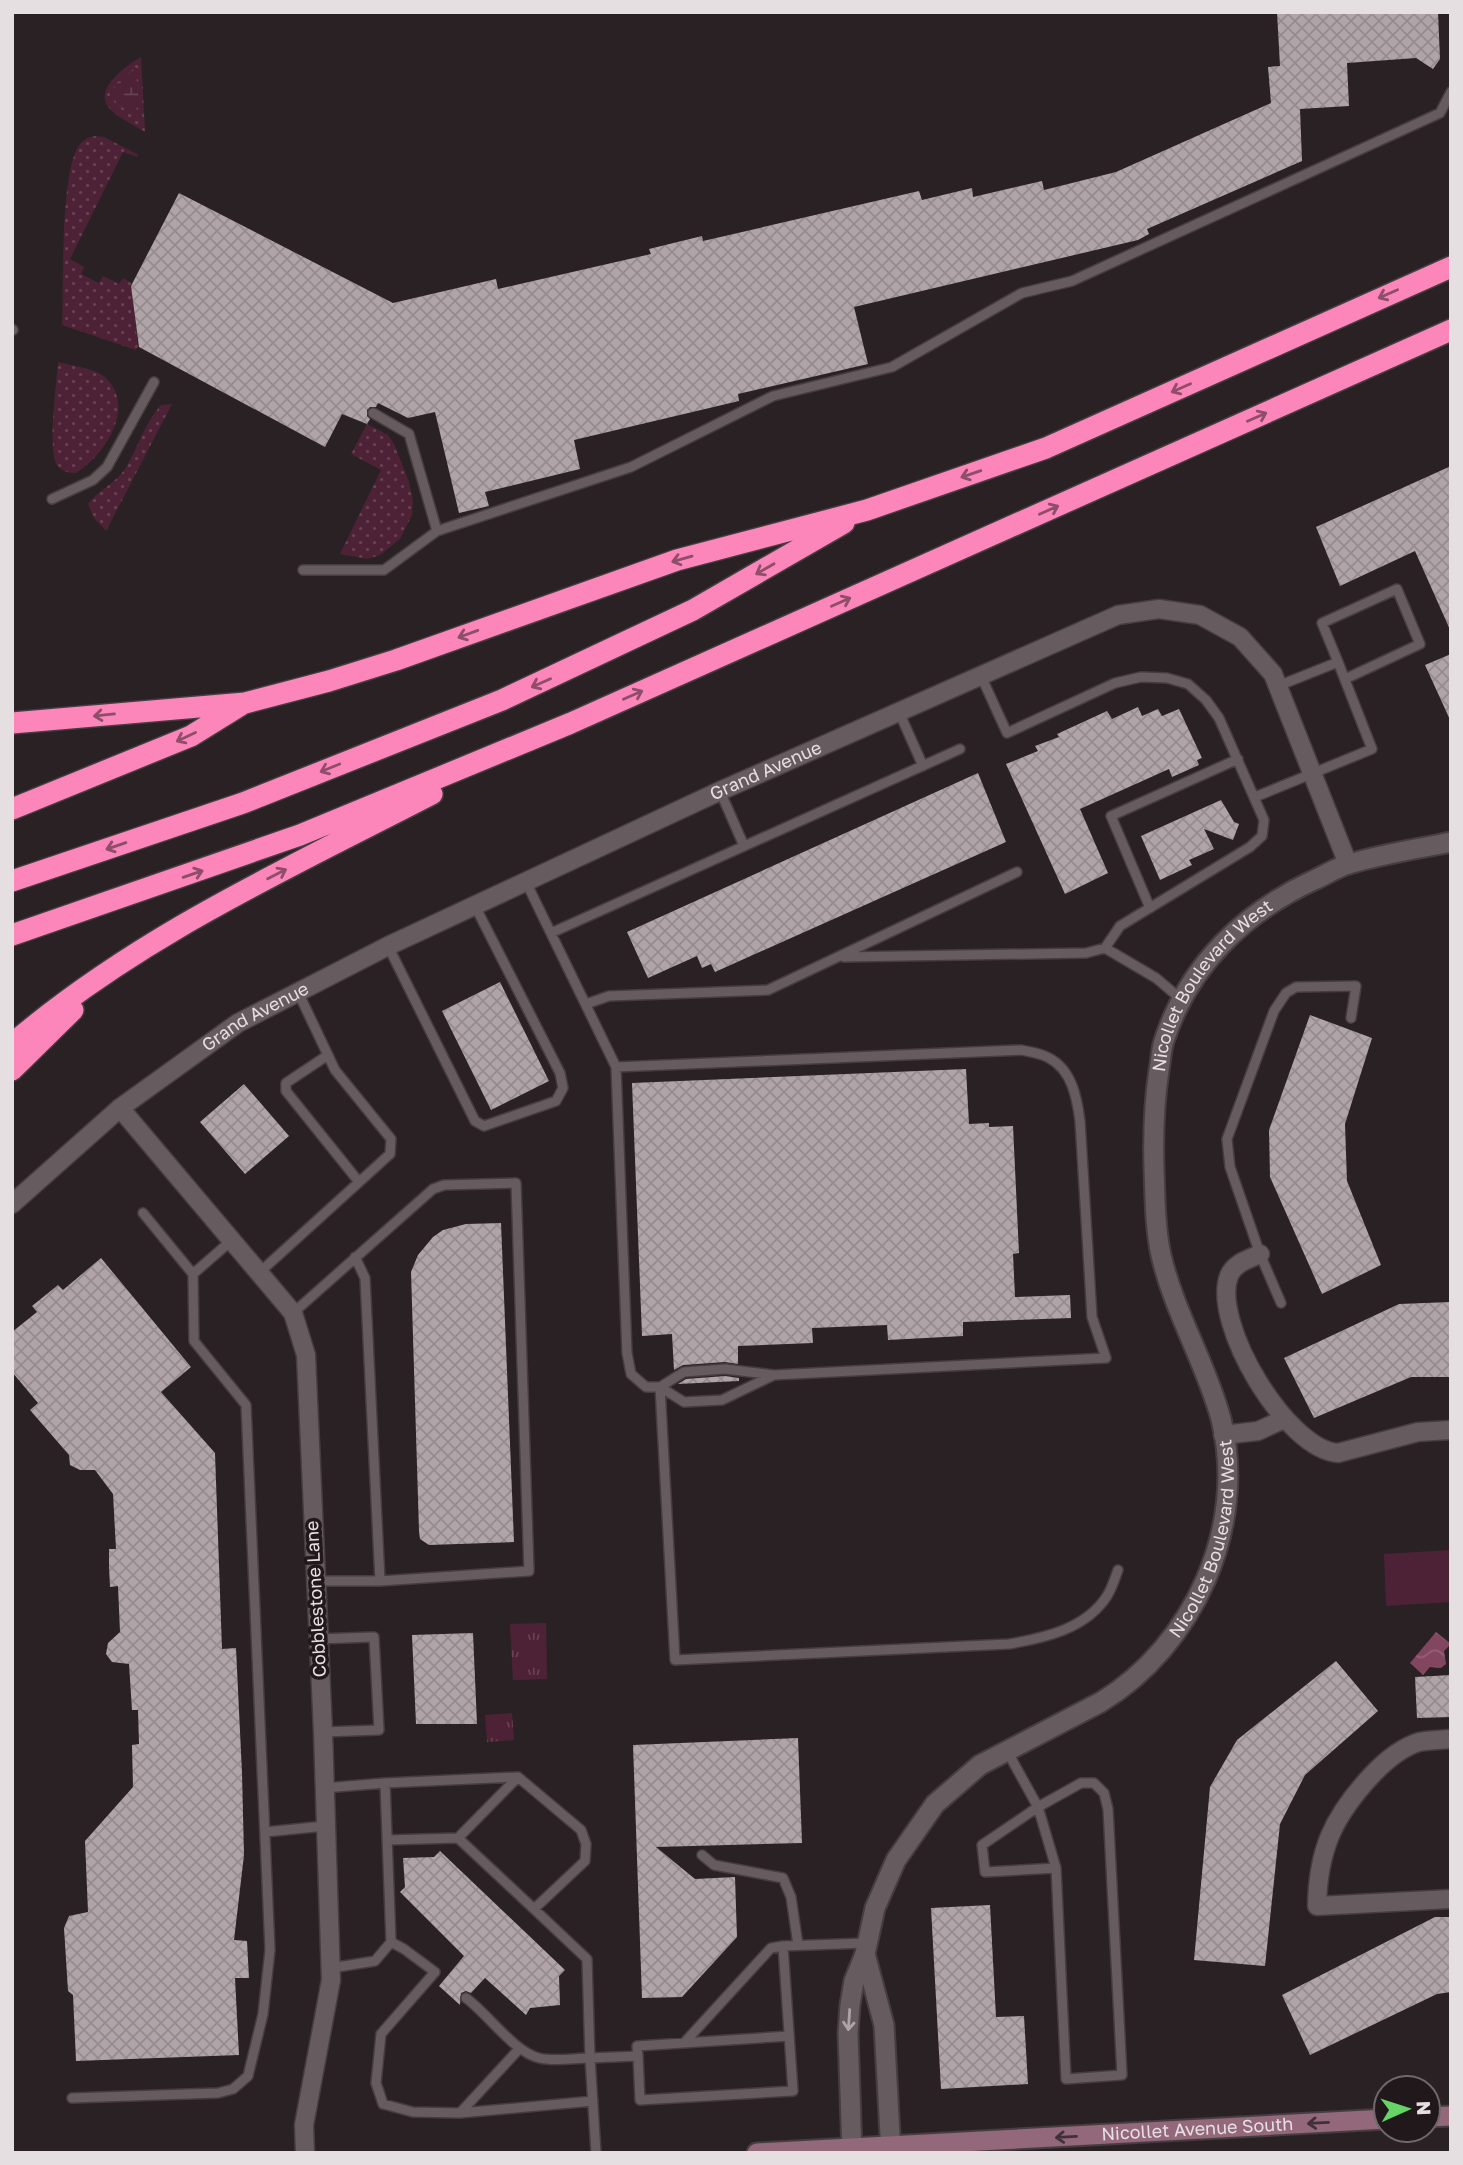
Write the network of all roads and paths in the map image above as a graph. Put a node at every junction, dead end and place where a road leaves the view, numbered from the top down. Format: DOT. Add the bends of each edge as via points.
graph roads {
  1 [pos="1451,92"];
  2 [pos="1451,267"];
  3 [pos="1451,330"];
  4 [pos="155,382"];
  5 [pos="373,413"];
  6 [pos="52,499"];
  7 [pos="867,510"];
  8 [pos="437,531"];
  9 [pos="303,570"];
  10 [pos="1338,662"];
  11 [pos="981,674"];
  12 [pos="1345,679"];
  13 [pos="1278,686"];
  14 [pos="245,703"];
  15 [pos="899,712"];
  16 [pos="12,723"];
  17 [pos="571,723"];
  18 [pos="960,749"];
  19 [pos="1238,759"];
  20 [pos="923,766"];
  21 [pos="1312,774"];
  22 [pos="720,791"];
  23 [pos="1255,797"];
  24 [pos="12,808"];
  25 [pos="1451,842"];
  26 [pos="744,846"];
  27 [pos="1348,864"];
  28 [pos="1017,872"];
  29 [pos="12,881"];
  30 [pos="526,882"];
  31 [pos="475,906"];
  32 [pos="1150,908"];
  33 [pos="551,933"];
  34 [pos="12,935"];
  35 [pos="388,946"];
  36 [pos="1105,948"];
  37 [pos="132,955"];
  38 [pos="841,957"];
  39 [pos="298,992"];
  40 [pos="1182,1000"];
  41 [pos="586,1004"];
  42 [pos="1351,1018"];
  43 [pos="12,1044"];
  44 [pos="328,1055"];
  45 [pos="616,1067"];
  46 [pos="12,1070"];
  47 [pos="120,1108"];
  48 [pos="359,1182"];
  49 [pos="12,1204"];
  50 [pos="143,1213"];
  51 [pos="232,1240"];
  52 [pos="1259,1254"];
  53 [pos="355,1257"];
  54 [pos="260,1272"];
  55 [pos="193,1274"];
  56 [pos="1281,1303"];
  57 [pos="293,1313"];
  58 [pos="774,1375"];
  59 [pos="660,1387"];
  60 [pos="1284,1419"];
  61 [pos="1451,1430"];
  62 [pos="1223,1436"];
  63 [pos="1118,1570"];
  64 [pos="315,1581"];
  65 [pos="380,1581"];
  66 [pos="317,1639"];
  67 [pos="323,1732"];
  68 [pos="1451,1739"];
  69 [pos="1007,1750"];
  70 [pos="518,1777"];
  71 [pos="385,1783"];
  72 [pos="324,1788"];
  73 [pos="1038,1807"];
  74 [pos="325,1826"];
  75 [pos="265,1832"];
  76 [pos="458,1838"];
  77 [pos="387,1840"];
  78 [pos="702,1855"];
  79 [pos="1056,1868"];
  80 [pos="1451,1899"];
  81 [pos="534,1909"];
  82 [pos="391,1942"];
  83 [pos="799,1945"];
  84 [pos="783,1946"];
  85 [pos="866,1949"];
  86 [pos="331,1968"];
  87 [pos="435,1972"];
  88 [pos="444,1980"];
  89 [pos="466,1998"];
  90 [pos="789,2036"];
  91 [pos="684,2043"];
  92 [pos="520,2048"];
  93 [pos="638,2056"];
  94 [pos="590,2058"];
  95 [pos="72,2098"];
  96 [pos="593,2101"];
  97 [pos="460,2113"];
  98 [pos="1372,2120"];
  99 [pos="891,2149"];
  100 [pos="852,2150"];
  101 [pos="305,2153"];
  102 [pos="596,2153"];
  103 [pos="757,2153"];
  1 -- 8 [label="lane" via="1440,113 1072,281 1022,293 892,367 773,396 631,467"];
  2 -- 7 [label="highway, one-way" via="1046,448"];
  17 -- 3 [label="highway, one-way"];
  4 -- 6 [label="lane" via="107,467 93,480"];
  5 -- 8 [label="lane" via="409,434"];
  7 -- 14 [label="highway, one-way" via="677,560 396,660"];
  7 -- 29 [label="highway, one-way" via="692,610 502,700 243,803"];
  8 -- 9 [label="lane" via="384,570"];
  10 -- 12 [label="lane"];
  10 -- 12 [label="lane" via="1322,623 1397,589 1420,643"];
  10 -- 13 [label="lane"];
  11 -- 13 [label="street, Grand Avenue" via="1118,615 1159,609 1200,615 1240,637"];
  11 -- 15 [label="street, Grand Avenue"];
  11 -- 19 [label="lane" via="1007,733 1115,683 1140,677 1188,684 1219,718"];
  12 -- 21 [label="lane" via="1372,748"];
  13 -- 21 [label="street, Grand Avenue"];
  14 -- 16 [label="highway, one-way"];
  14 -- 24 [label="highway, one-way" via="191,736"];
  15 -- 20 [label="lane"];
  15 -- 22 [label="street, Grand Avenue"];
  34 -- 17 [label="highway, one-way" via="300,835"];
  37 -- 17 [label="highway, one-way" via="216,905"];
  18 -- 20 [label="lane"];
  19 -- 23 [label="lane"];
  19 -- 32 [label="lane" via="1111,816"];
  20 -- 26 [label="lane"];
  21 -- 23 [label="lane"];
  21 -- 27 [label="street, Grand Avenue"];
  22 -- 26 [label="lane"];
  22 -- 30 [label="street, Grand Avenue"];
  23 -- 32 [label="lane" via="1264,820 1262,836"];
  25 -- 27 [label="street"];
  26 -- 33 [label="lane"];
  27 -- 40 [label="street, Nicollet Boulevard West" via="1283,895 1227,937"];
  28 -- 38 [label="lane"];
  30 -- 31 [label="street, Grand Avenue"];
  30 -- 33 [label="lane"];
  31 -- 35 [label="street, Grand Avenue"];
  31 -- 35 [label="lane" via="560,1073 563,1088 556,1101 484,1126 475,1121"];
  32 -- 36 [label="lane" via="1120,926"];
  33 -- 41 [label="lane"];
  35 -- 39 [label="street, Grand Avenue"];
  36 -- 38 [label="lane" via="1086,953"];
  36 -- 40 [label="lane" via="1156,978"];
  37 -- 43 [label="highway"];
  37 -- 46 [label="highway"];
  38 -- 41 [label="lane" via="768,990 610,996"];
  39 -- 44 [label="lane"];
  39 -- 47 [label="street, Grand Avenue" via="238,1023"];
  40 -- 62 [label="street, Nicollet Boulevard West" via="1164,1039 1155,1094 1157,1224 1170,1284 1214,1396"];
  41 -- 45 [label="lane"];
  42 -- 52 [label="lane" via="1356,986 1296,987 1274,1011 1227,1139 1230,1167"];
  44 -- 48 [label="lane" via="391,1139 390,1154"];
  44 -- 48 [label="lane" via="286,1083 286,1091"];
  45 -- 58 [label="lane" via="1021,1050 1049,1058 1065,1071 1076,1095 1080,1121 1092,1317 1106,1358"];
  45 -- 59 [label="lane" via="627,1353 631,1374 646,1387"];
  47 -- 49 [label="street, Grand Avenue"];
  47 -- 51 [label="street, Cobblestone Lane"];
  48 -- 54 [label="lane"];
  50 -- 55 [label="lane"];
  51 -- 54 [label="street, Cobblestone Lane"];
  51 -- 55 [label="lane"];
  52 -- 56 [label="lane"];
  52 -- 60 [label="street" via="1240,1263 1229,1275 1229,1304 1238,1345"];
  53 -- 57 [label="lane"];
  53 -- 65 [label="lane" via="365,1278"];
  53 -- 65 [label="lane" via="433,1189 516,1183 529,1571"];
  54 -- 57 [label="street, Cobblestone Lane"];
  55 -- 75 [label="lane" via="194,1341 246,1405"];
  57 -- 64 [label="street, Cobblestone Lane" via="306,1355"];
  58 -- 59 [label="lane" via="724,1369 684,1372"];
  58 -- 59 [label="lane" via="722,1400 684,1402"];
  59 -- 63 [label="lane" via="675,1660 1039,1639 1090,1616 1107,1596"];
  60 -- 61 [label="street" via="1309,1443 1328,1452 1349,1452 1418,1432"];
  60 -- 62 [label="street" via="1258,1431"];
  62 -- 69 [label="street, Nicollet Boulevard West" via="1227,1481 1223,1520 1211,1569 1189,1615 1157,1656 1120,1690"];
  64 -- 65 [label="lane"];
  64 -- 66 [label="street, Cobblestone Lane"];
  66 -- 67 [label="street, Cobblestone Lane"];
  66 -- 67 [label="lane" via="374,1637 379,1730"];
  67 -- 72 [label="street, Cobblestone Lane"];
  68 -- 80 [label="street" via="1403,1749 1354,1795 1338,1816 1324,1849 1317,1906"];
  69 -- 73 [label="lane"];
  69 -- 85 [label="street, Nicollet Boulevard West" via="962,1780 917,1828 884,1886"];
  70 -- 71 [label="lane"];
  70 -- 76 [label="lane"];
  70 -- 81 [label="lane" via="581,1830 586,1844 584,1861"];
  71 -- 72 [label="lane"];
  71 -- 77 [label="lane"];
  72 -- 74 [label="street, Cobblestone Lane"];
  73 -- 79 [label="lane"];
  73 -- 79 [label="lane" via="982,1845 985,1872"];
  73 -- 79 [label="lane" via="1081,1783 1094,1783 1104,1793 1122,2075 1066,2079"];
  74 -- 75 [label="lane"];
  74 -- 86 [label="street, Cobblestone Lane"];
  75 -- 95 [label="lane" via="270,1950 263,2014 248,2076 233,2089 218,2093"];
  76 -- 77 [label="lane"];
  76 -- 81 [label="lane"];
  77 -- 82 [label="lane"];
  78 -- 83 [label="lane" via="714,1865 783,1878"];
  81 -- 94 [label="lane" via="587,1959"];
  82 -- 86 [label="lane" via="375,1961"];
  82 -- 87 [label="lane"];
  83 -- 84 [label="lane"];
  83 -- 85 [label="lane"];
  84 -- 90 [label="lane"];
  84 -- 91 [label="lane" via="771,1948"];
  85 -- 99 [label="street, Nicollet Boulevard West" via="884,2025"];
  85 -- 100 [label="street, Nicollet Boulevard West, one-way" via="854,1981 848,2033"];
  86 -- 101 [label="street, Cobblestone Lane" via="304,2125"];
  87 -- 88 [label="lane"];
  87 -- 97 [label="lane" via="381,2034 376,2083 383,2104 413,2112"];
  89 -- 92 [label="lane"];
  90 -- 91 [label="lane"];
  90 -- 93 [label="lane" via="793,2091 640,2100"];
  91 -- 93 [label="lane" via="637,2046"];
  92 -- 94 [label="lane" via="538,2058"];
  92 -- 97 [label="lane"];
  93 -- 94 [label="lane"];
  94 -- 96 [label="lane"];
  96 -- 97 [label="lane"];
  96 -- 102 [label="lane"];
  98 -- 99 [label="main road, Nicollet Avenue South, one-way"];
  99 -- 100 [label="main road, Nicollet Avenue South"];
  100 -- 103 [label="main road, Nicollet Avenue South"];
}
